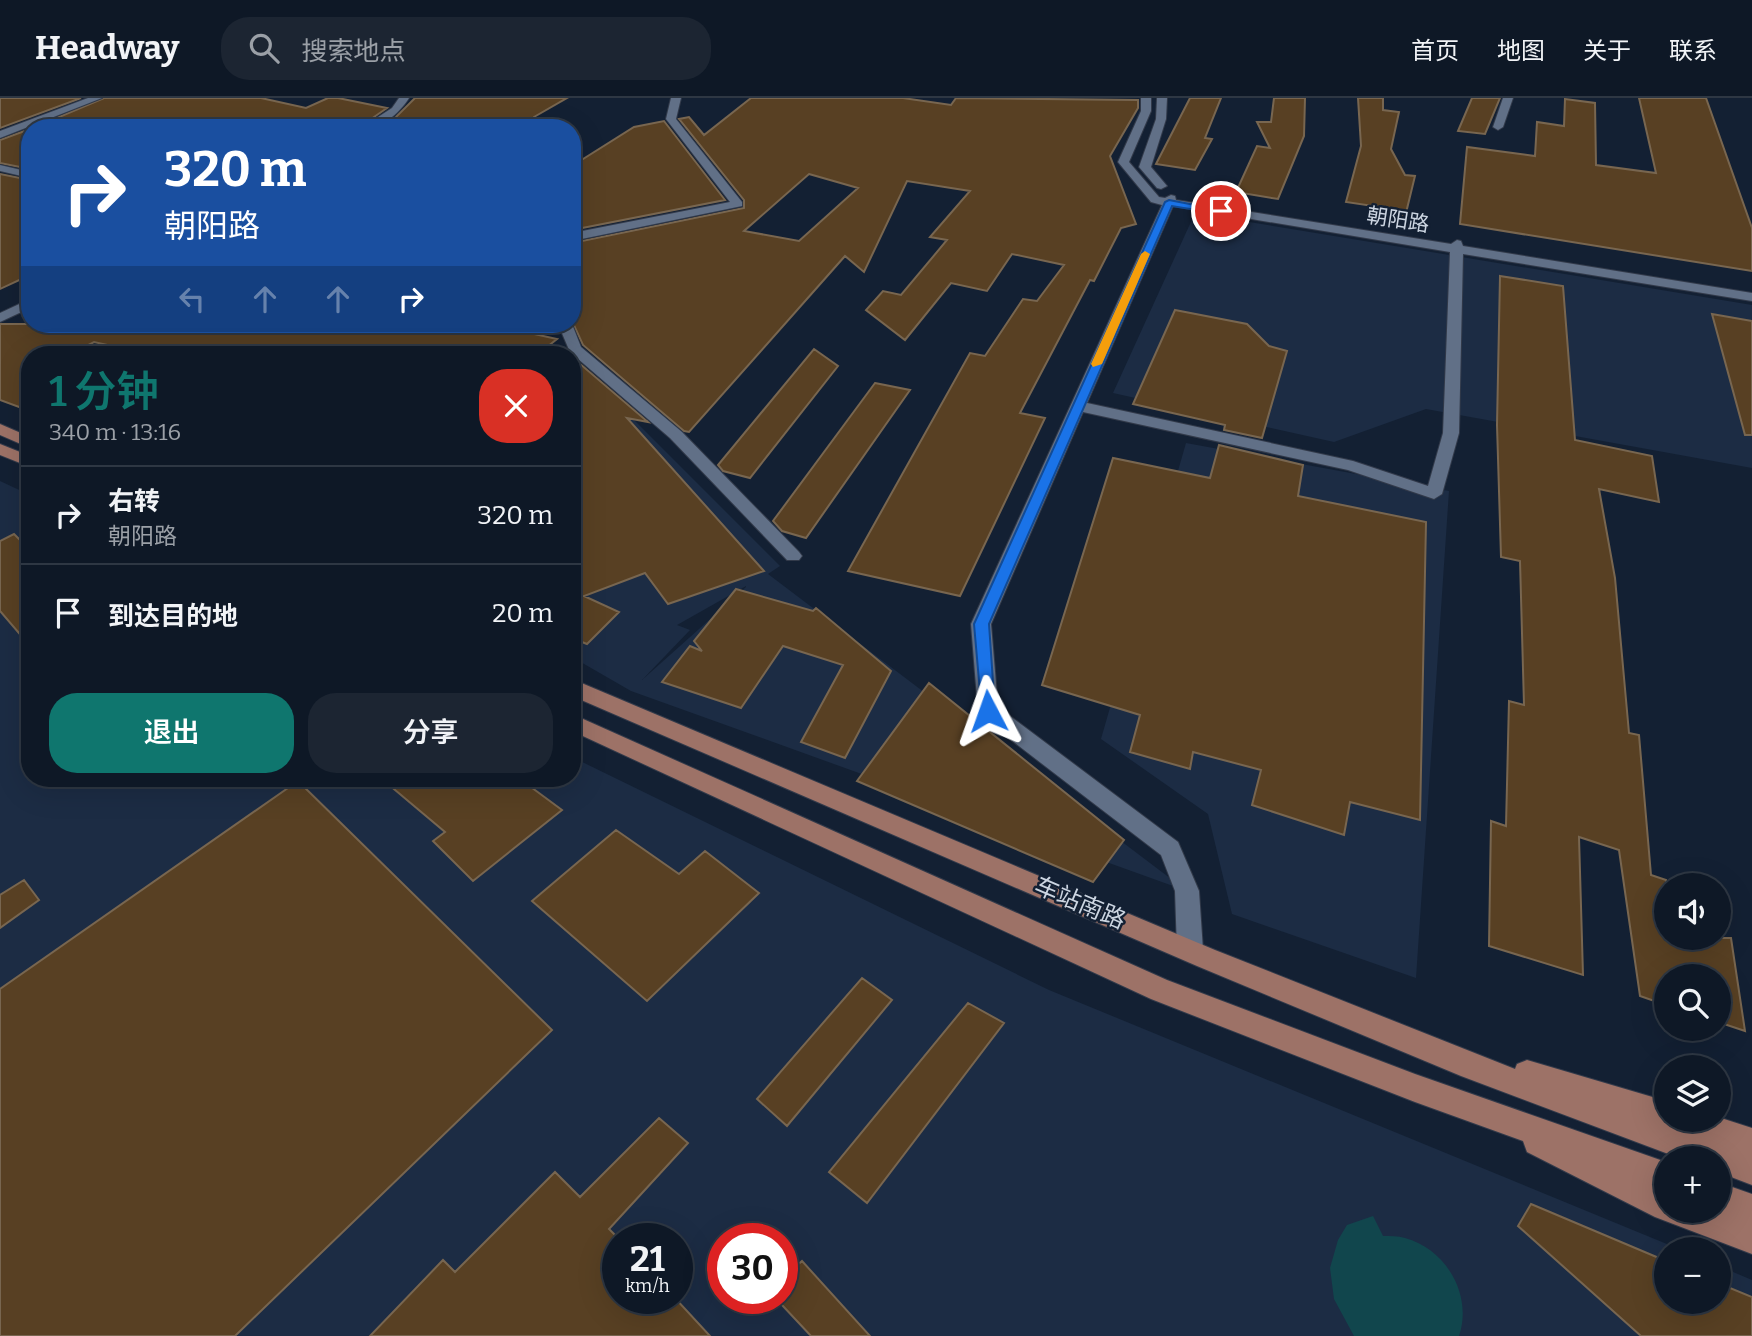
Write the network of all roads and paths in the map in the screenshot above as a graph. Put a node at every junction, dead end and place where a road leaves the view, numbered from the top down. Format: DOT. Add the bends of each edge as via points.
graph roads {
  1 [pos="97,98"];
  2 [pos="404,98"];
  3 [pos="676,98"];
  4 [pos="1146,98"];
  5 [pos="1162,98"];
  6 [pos="1508,98"];
  7 [pos="42,119"];
  8 [pos="381,119"];
  9 [pos="21,127"];
  10 [pos="1498,127"];
  11 [pos="0,135"];
  12 [pos="0,168"];
  13 [pos="21,173"];
  14 [pos="1170,200"];
  15 [pos="581,235"];
  16 [pos="1457,246"];
  17 [pos="1752,291"];
  18 [pos="1752,296"];
  19 [pos="21,308"];
  20 [pos="0,318"];
  21 [pos="581,354"];
  22 [pos="1079,406"];
  23 [pos="0,429"];
  24 [pos="21,439"];
  25 [pos="0,449"];
  26 [pos="21,458"];
  27 [pos="793,556"];
  28 [pos="581,691"];
  29 [pos="581,726"];
  30 [pos="1190,950"];
  31 [pos="1417,1043"];
  32 [pos="1460,1104"];
  33 [pos="1654,1112"];
  34 [pos="1721,1132"];
  35 [pos="1752,1142"];
  36 [pos="1752,1170"];
  37 [pos="1654,1173"];
  38 [pos="1654,1200"];
  39 [pos="1731,1202"];
  40 [pos="1752,1209"];
  41 [pos="1711,1223"];
  42 [pos="1752,1239"];
  1 -- 7 [label="street"];
  2 -- 8 [label="street"];
  3 -- 15 [label="street" via="671,119 738,204"];
  4 -- 14 [label="street, 朝阳路" via="1146,111 1123,162 1154,200"];
  5 -- 14 [label="street" via="1161,119 1144,167"];
  6 -- 10 [label="street"];
  9 -- 11 [label="street"];
  12 -- 13 [label="street"];
  14 -- 16 [label="street, 朝阳路"];
  14 -- 22 [label="street"];
  16 -- 17 [label="street, 朝阳路"];
  16 -- 18 [label="street, 朝阳路"];
  16 -- 22 [label="street" via="1451,433 1433,494 1353,466"];
  19 -- 20 [label="street"];
  21 -- 27 [label="street" via="676,435"];
  22 -- 30 [label="street" via="981,624 988,711 1170,849 1187,891"];
  23 -- 24 [label="main road"];
  25 -- 26 [label="main road"];
  28 -- 30 [label="main road, 车站南路"];
  29 -- 32 [label="main road, 车站南路" via="1160,990"];
  30 -- 31 [label="main road, 车站南路"];
  31 -- 33 [label="main road"];
  31 -- 36 [label="main road, 车站南路"];
  32 -- 37 [label="main road, 车站南路"];
  32 -- 38 [label="main road"];
  34 -- 35 [label="main road"];
  39 -- 40 [label="main road"];
  41 -- 42 [label="main road"];
}
